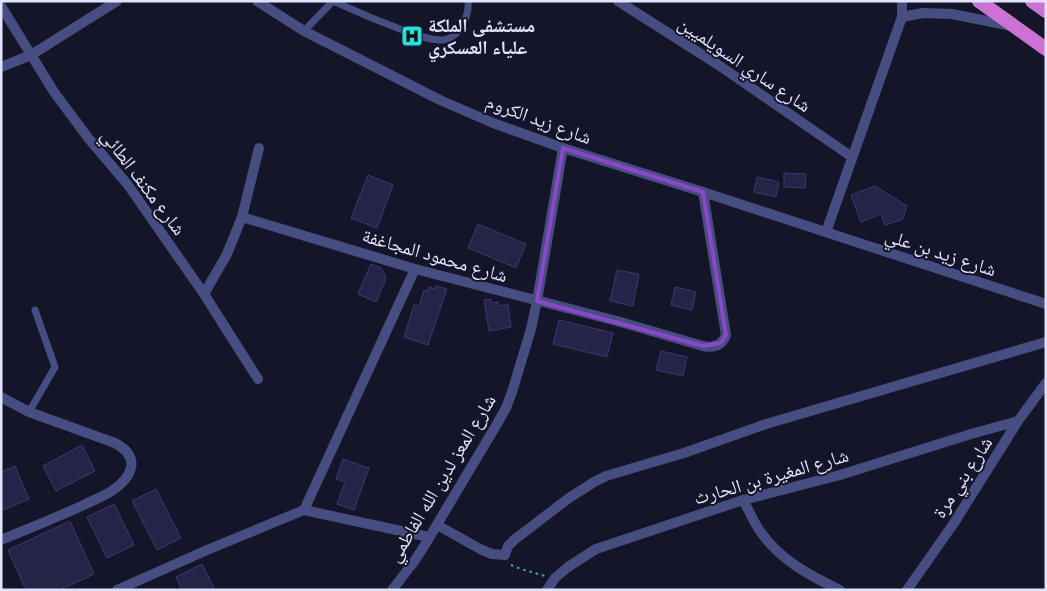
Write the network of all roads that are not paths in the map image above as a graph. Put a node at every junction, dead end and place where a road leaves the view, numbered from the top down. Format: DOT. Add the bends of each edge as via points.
graph roads {
  1 [pos="117,1"];
  2 [pos="257,1"];
  3 [pos="333,1"];
  4 [pos="468,1"];
  5 [pos="618,1"];
  6 [pos="902,1"];
  7 [pos="979,1"];
  8 [pos="1032,1"];
  9 [pos="1,6"];
  10 [pos="1046,11"];
  11 [pos="902,17"];
  12 [pos="1015,27"];
  13 [pos="304,31"];
  14 [pos="1046,49"];
  15 [pos="31,55"];
  16 [pos="1,67"];
  17 [pos="259,148"];
  18 [pos="563,148"];
  19 [pos="852,157"];
  20 [pos="703,192"];
  21 [pos="242,217"];
  22 [pos="826,232"];
  23 [pos="415,269"];
  24 [pos="204,294"];
  25 [pos="537,301"];
  26 [pos="1046,304"];
  27 [pos="35,310"];
  28 [pos="1046,342"];
  29 [pos="258,379"];
  30 [pos="1046,383"];
  31 [pos="1,397"];
  32 [pos="28,412"];
  33 [pos="1018,421"];
  34 [pos="743,500"];
  35 [pos="304,510"];
  36 [pos="437,525"];
  37 [pos="429,537"];
  38 [pos="1,540"];
  39 [pos="117,590"];
  40 [pos="392,590"];
  41 [pos="547,590"];
  42 [pos="840,590"];
  43 [pos="907,590"];
  1 -- 15 [label="street"];
  2 -- 13 [label="street, شارع زيد الكروم"];
  3 -- 4 [label="lane" via="378,22 416,35 444,40 462,27 469,8"];
  3 -- 13 [label="lane"];
  5 -- 19 [label="street, شارع ساري السويلميين"];
  6 -- 11 [label="street"];
  7 -- 12 [label="highway"];
  8 -- 10 [label="highway"];
  9 -- 15 [label="street, شارع مكنف الطائي"];
  11 -- 12 [label="street" via="923,13 952,14"];
  11 -- 19 [label="street"];
  12 -- 14 [label="highway"];
  13 -- 18 [label="street, شارع زيد الكروم" via="440,100"];
  15 -- 16 [label="street"];
  15 -- 24 [label="street, شارع مكنف الطائي"];
  17 -- 21 [label="street"];
  18 -- 20 [label="street, شارع زيد الكروم"];
  18 -- 25 [label="street, شارع المعز لدين الله الفاطمي"];
  19 -- 22 [label="street"];
  20 -- 22 [label="street, شارع زيد الكروم"];
  20 -- 25 [label="street, شارع محمود المجاغفة" via="726,335 716,346 703,346"];
  21 -- 23 [label="street, شارع محمود المجاغفة"];
  21 -- 24 [label="street" via="227,254"];
  22 -- 26 [label="street, شارع زيد بن علي"];
  23 -- 25 [label="street, شارع محمود المجاغفة"];
  23 -- 35 [label="street"];
  24 -- 29 [label="street, شارع مكنف الطائي"];
  25 -- 36 [label="street, شارع المعز لدين الله الفاطمي" via="506,408"];
  27 -- 32 [label="lane" via="54,367"];
  28 -- 36 [label="street" via="766,424 600,479 514,540 505,555 482,550"];
  30 -- 33 [label="street, شارع بني مرة"];
  31 -- 32 [label="street"];
  32 -- 38 [label="street" via="115,443 129,453 132,465 126,478 112,491"];
  33 -- 34 [label="street, شارع المغيرة بن الحارث" via="840,475"];
  33 -- 43 [label="street, شارع بني مرة" via="954,523"];
  34 -- 41 [label="street, شارع المغيرة بن الحارث" via="596,549 577,559 555,578"];
  34 -- 42 [label="street" via="775,550 795,566"];
  35 -- 37 [label="street"];
  35 -- 39 [label="street"];
  36 -- 37 [label="street, شارع المعز لدين الله الفاطمي"];
  37 -- 40 [label="street, شارع المعز لدين الله الفاطمي"];
}
